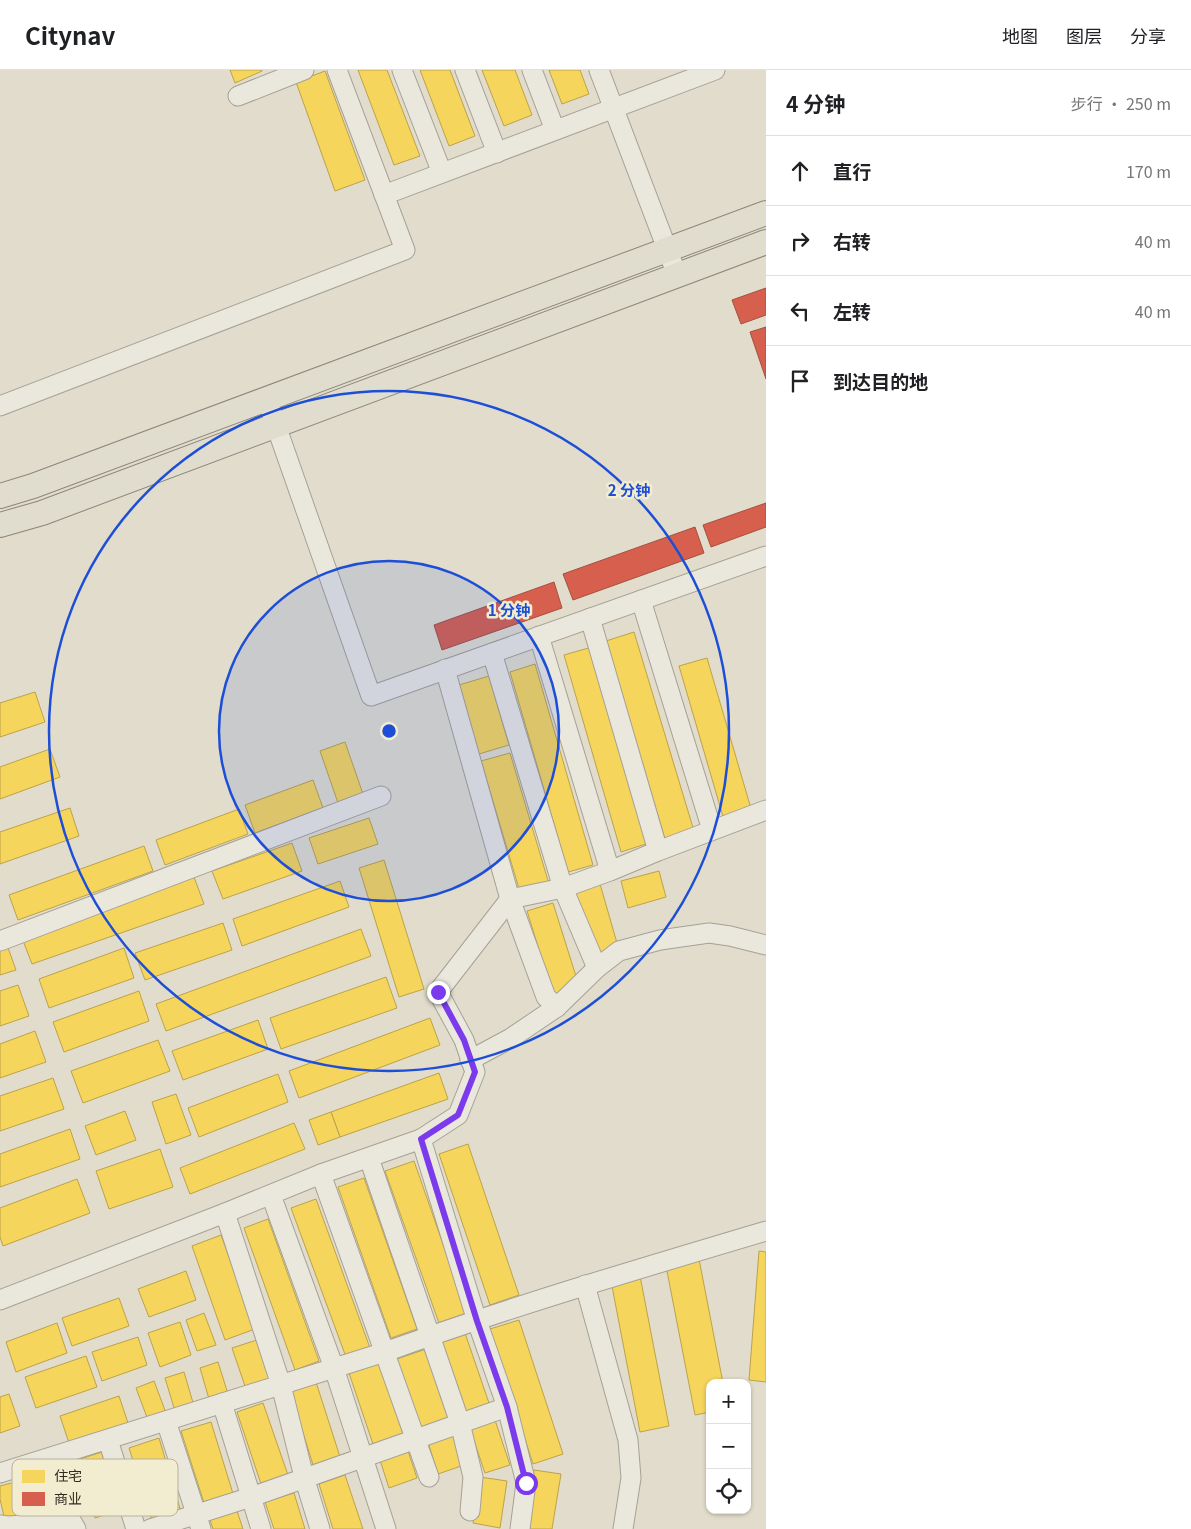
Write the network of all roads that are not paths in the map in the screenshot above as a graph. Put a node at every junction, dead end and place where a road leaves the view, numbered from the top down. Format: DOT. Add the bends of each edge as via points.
graph roads {
  1 [pos="304,70"];
  2 [pos="337,70"];
  3 [pos="402,70"];
  4 [pos="465,70"];
  5 [pos="532,70"];
  6 [pos="599,70"];
  7 [pos="715,70"];
  8 [pos="683,76"];
  9 [pos="238,96"];
  10 [pos="614,108"];
  11 [pos="555,130"];
  12 [pos="497,152"];
  13 [pos="442,173"];
  14 [pos="384,195"];
  15 [pos="766,213"];
  16 [pos="766,242"];
  17 [pos="668,250"];
  18 [pos="678,275"];
  19 [pos="267,400"];
  20 [pos="0,406"];
  21 [pos="275,425"];
  22 [pos="0,496"];
  23 [pos="0,525"];
  24 [pos="766,556"];
  25 [pos="641,600"];
  26 [pos="590,618"];
  27 [pos="540,636"];
  28 [pos="492,653"];
  29 [pos="445,670"];
  30 [pos="381,796"];
  31 [pos="766,810"];
  32 [pos="712,830"];
  33 [pos="658,851"];
  34 [pos="610,871"];
  35 [pos="563,888"];
  36 [pos="510,899"];
  37 [pos="0,940"];
  38 [pos="766,945"];
  39 [pos="597,968"];
  40 [pos="557,1006"];
  41 [pos="470,1060"];
  42 [pos="421,1139"];
  43 [pos="369,1158"];
  44 [pos="321,1174"];
  45 [pos="271,1195"];
  46 [pos="226,1213"];
  47 [pos="766,1231"];
  48 [pos="585,1285"];
  49 [pos="0,1300"];
  50 [pos="477,1321"];
  51 [pos="431,1336"];
  52 [pos="385,1352"];
  53 [pos="334,1368"];
  54 [pos="281,1385"];
  55 [pos="222,1403"];
  56 [pos="507,1407"];
  57 [pos="166,1421"];
  58 [pos="460,1423"];
  59 [pos="414,1439"];
  60 [pos="108,1440"];
  61 [pos="362,1456"];
  62 [pos="46,1459"];
  63 [pos="114,1459"];
  64 [pos="12,1469"];
  65 [pos="0,1473"];
  66 [pos="304,1477"];
  67 [pos="429,1477"];
  68 [pos="251,1497"];
  69 [pos="470,1511"];
  70 [pos="132,1516"];
  71 [pos="198,1522"];
  72 [pos="0,1525"];
  73 [pos="23,1527"];
  74 [pos="76,1529"];
  75 [pos="136,1529"];
  76 [pos="150,1529"];
  77 [pos="261,1529"];
  78 [pos="320,1529"];
  79 [pos="386,1529"];
  80 [pos="520,1529"];
  81 [pos="623,1529"];
  1 -- 9 [label="street"];
  2 -- 14 [label="street"];
  3 -- 13 [label="street"];
  4 -- 12 [label="street"];
  5 -- 11 [label="street"];
  6 -- 10 [label="street"];
  7 -- 8 [label="street"];
  8 -- 10 [label="street"];
  10 -- 11 [label="street"];
  10 -- 17 [label="street"];
  11 -- 12 [label="street"];
  12 -- 13 [label="street"];
  13 -- 14 [label="street"];
  14 -- 20 [label="street" via="405,250"];
  15 -- 17 [label="main road"];
  16 -- 18 [label="main road"];
  17 -- 18 [label="street"];
  17 -- 19 [label="main road"];
  18 -- 21 [label="main road"];
  19 -- 21 [label="street"];
  19 -- 22 [label="main road"];
  21 -- 23 [label="main road" via="42,513"];
  21 -- 29 [label="street" via="371,696"];
  24 -- 25 [label="street"];
  25 -- 26 [label="street"];
  25 -- 32 [label="street"];
  26 -- 27 [label="street"];
  26 -- 33 [label="street"];
  27 -- 28 [label="street"];
  27 -- 34 [label="street"];
  28 -- 29 [label="street"];
  28 -- 35 [label="street"];
  29 -- 36 [label="street"];
  30 -- 37 [label="street"];
  31 -- 32 [label="street"];
  32 -- 33 [label="street"];
  33 -- 34 [label="street"];
  34 -- 35 [label="street"];
  35 -- 36 [label="street"];
  35 -- 39 [label="street"];
  36 -- 40 [label="street" via="546,997"];
  36 -- 41 [label="street" via="438,992 464,1040"];
  38 -- 39 [label="street" via="710,934 660,940 620,951"];
  39 -- 40 [label="street"];
  40 -- 41 [label="street" via="511,1038"];
  41 -- 42 [label="street" via="475,1072 458,1115"];
  42 -- 43 [label="street"];
  42 -- 50 [label="street"];
  43 -- 44 [label="street"];
  43 -- 51 [label="street"];
  44 -- 45 [label="street"];
  44 -- 52 [label="street"];
  45 -- 46 [label="street"];
  45 -- 53 [label="street"];
  46 -- 49 [label="street"];
  46 -- 54 [label="street"];
  47 -- 48 [label="street"];
  48 -- 50 [label="street"];
  48 -- 81 [label="street" via="628,1440 631,1478"];
  50 -- 51 [label="street"];
  50 -- 56 [label="street"];
  51 -- 52 [label="street"];
  51 -- 58 [label="street"];
  52 -- 53 [label="street"];
  52 -- 59 [label="street"];
  53 -- 54 [label="street"];
  53 -- 61 [label="street"];
  54 -- 55 [label="street"];
  54 -- 66 [label="street"];
  55 -- 57 [label="street"];
  55 -- 68 [label="street"];
  56 -- 58 [label="street"];
  56 -- 80 [label="street" via="526,1483"];
  57 -- 60 [label="street"];
  57 -- 71 [label="street"];
  58 -- 59 [label="street"];
  58 -- 69 [label="street" via="473,1477"];
  59 -- 61 [label="street"];
  59 -- 67 [label="street"];
  60 -- 62 [label="street"];
  60 -- 63 [label="street"];
  61 -- 66 [label="street"];
  61 -- 79 [label="street"];
  64 -- 65 [label="street"];
  66 -- 68 [label="street"];
  66 -- 78 [label="street"];
  68 -- 71 [label="street"];
  68 -- 77 [label="street"];
  70 -- 75 [label="street"];
  71 -- 76 [label="street"];
  72 -- 73 [label="street"];
  73 -- 74 [label="street" via="72,1522"];
}
